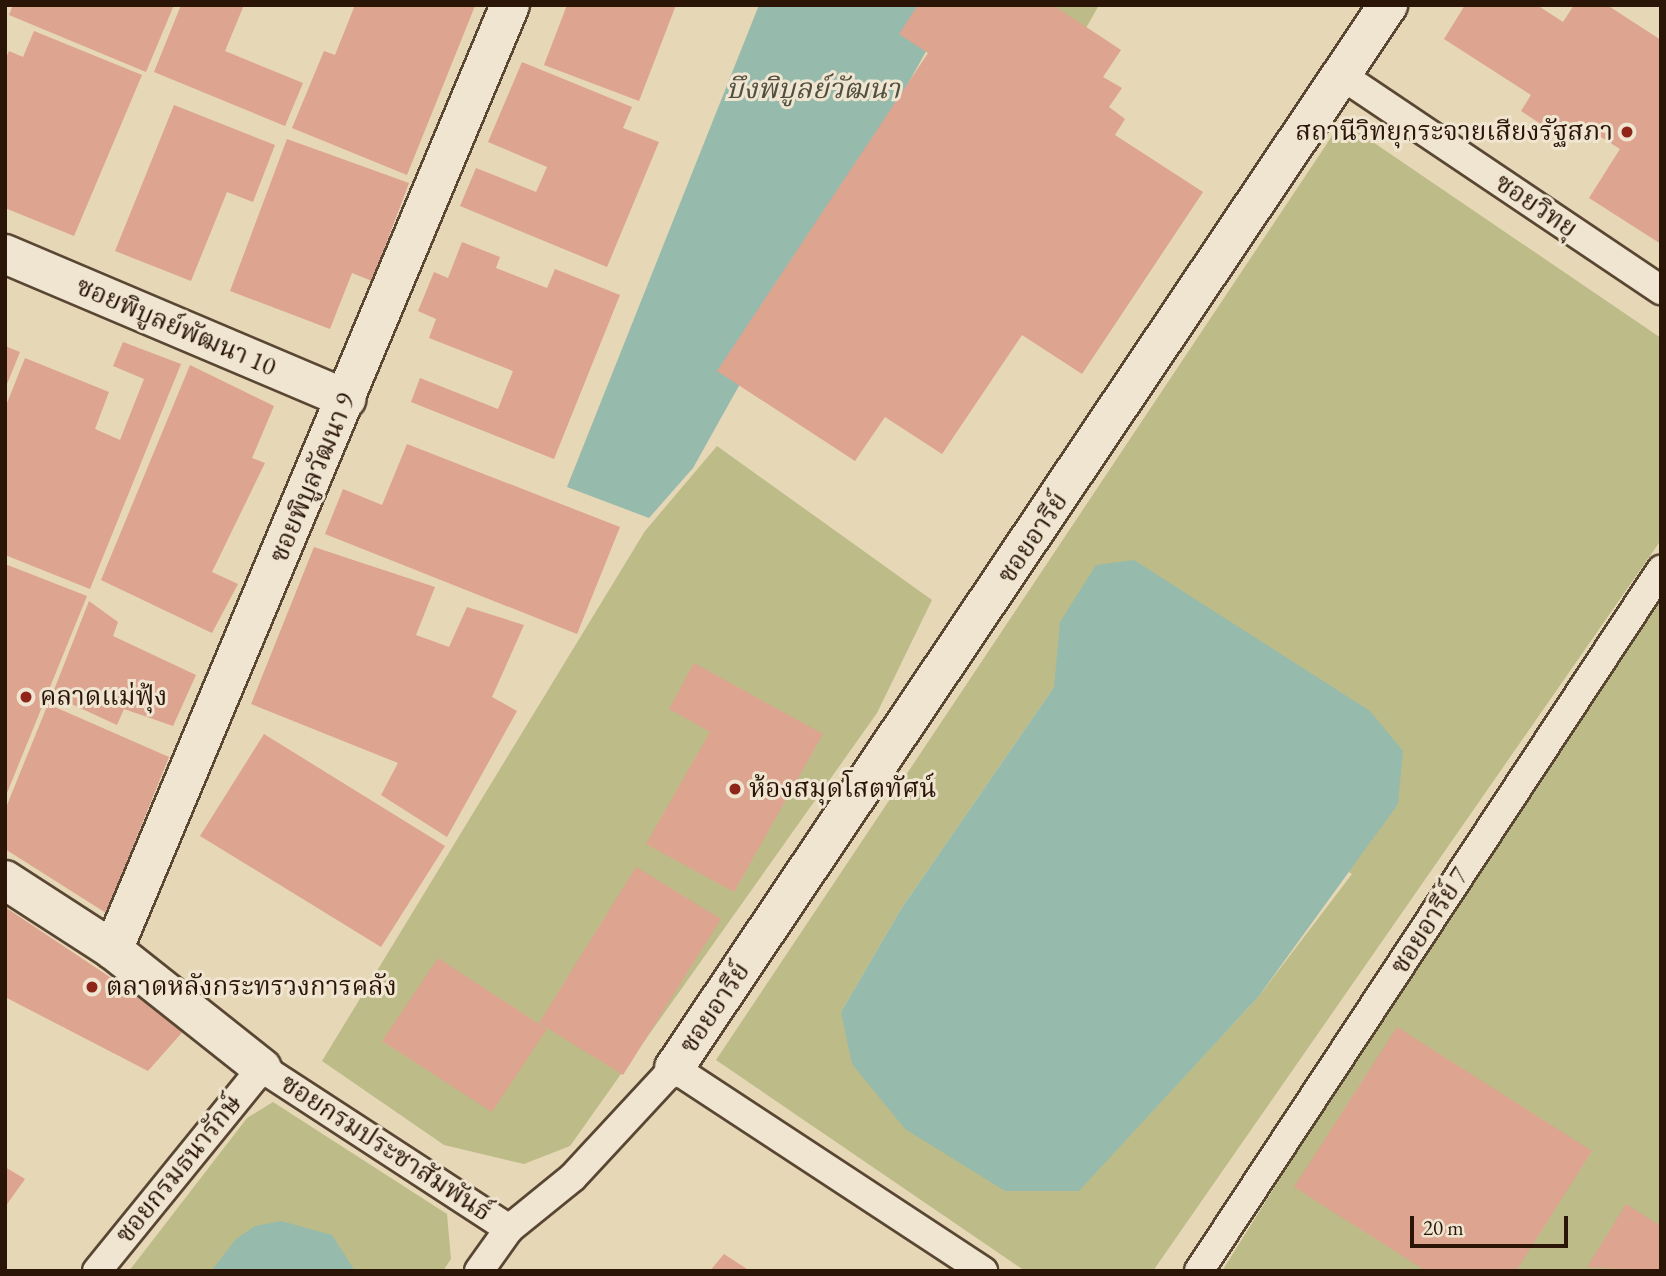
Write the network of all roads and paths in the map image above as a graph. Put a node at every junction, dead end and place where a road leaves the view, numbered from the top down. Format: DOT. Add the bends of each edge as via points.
graph roads {
  1 [pos="510,5"];
  2 [pos="1388,5"];
  3 [pos="1341,75"];
  4 [pos="5,254"];
  5 [pos="1661,290"];
  6 [pos="347,399"];
  7 [pos="1661,570"];
  8 [pos="5,880"];
  9 [pos="113,950"];
  10 [pos="262,1068"];
  11 [pos="674,1068"];
  12 [pos="509,1229"];
  13 [pos="97,1271"];
  14 [pos="479,1271"];
  15 [pos="983,1271"];
  16 [pos="1199,1271"];
  1 -- 6 [label="street, ซอยพิบูลวัฒนา 9"];
  2 -- 3 [label="street, ซอยอารีย์"];
  3 -- 5 [label="lane, ซอยวิทยุ"];
  3 -- 11 [label="street, ซอยอารีย์"];
  4 -- 6 [label="street, ซอยพิบูลย์พัฒนา 10"];
  6 -- 9 [label="street, ซอยพิบูลวัฒนา 9"];
  7 -- 16 [label="lane, ซอยอารีย์ 7"];
  8 -- 9 [label="street"];
  9 -- 10 [label="street"];
  10 -- 12 [label="lane, ซอยกรมประชาสัมพันธ์"];
  10 -- 13 [label="lane, ซอยกรมธนารักษ์"];
  11 -- 12 [label="lane, ซอยกรมประชาสัมพันธ์" via="573,1177"];
  11 -- 15 [label="lane"];
  12 -- 14 [label="lane, ซอยกรมประชาสัมพันธ์"];
}
